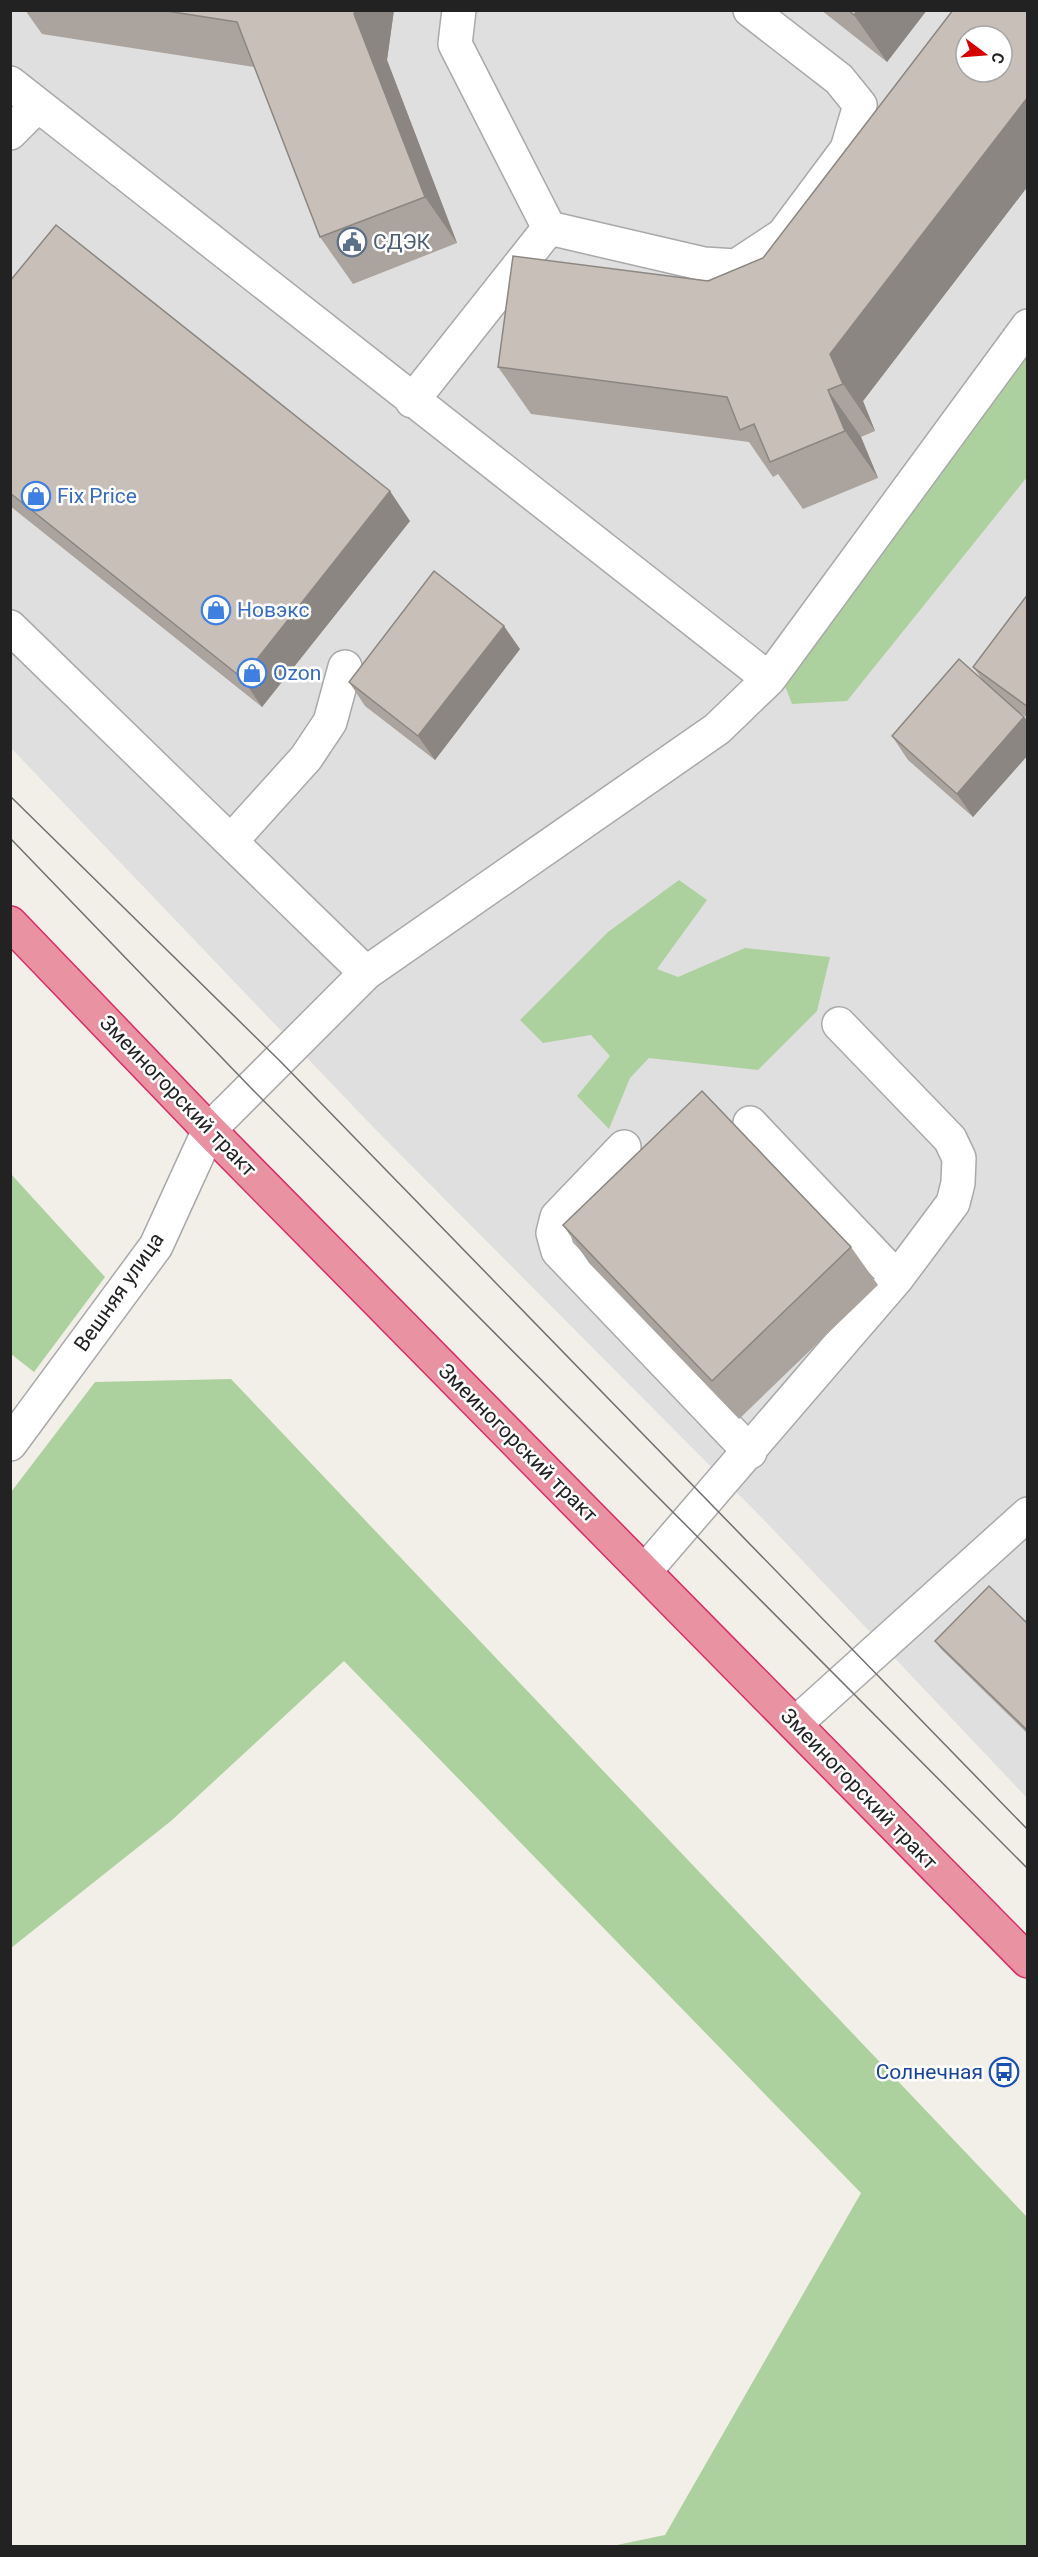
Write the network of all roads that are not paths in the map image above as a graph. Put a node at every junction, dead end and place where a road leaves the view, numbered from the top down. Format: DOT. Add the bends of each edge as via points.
graph roads {
  1 [pos="459,10"];
  2 [pos="750,10"];
  3 [pos="10,83"];
  4 [pos="38,105"];
  5 [pos="10,133"];
  6 [pos="549,228"];
  7 [pos="1028,326"];
  8 [pos="412,401"];
  9 [pos="10,627"];
  10 [pos="345,667"];
  11 [pos="769,679"];
  12 [pos="231,841"];
  13 [pos="10,923"];
  14 [pos="366,973"];
  15 [pos="839,1024"];
  16 [pos="750,1123"];
  17 [pos="209,1130"];
  18 [pos="624,1147"];
  19 [pos="897,1278"];
  20 [pos="10,1444"];
  21 [pos="750,1452"];
  22 [pos="1028,1514"];
  23 [pos="645,1571"];
  24 [pos="795,1724"];
  25 [pos="1028,1961"];
  1 -- 6 [label="street" via="455,44"];
  2 -- 6 [label="street" via="839,79 860,105 847,149 783,235 736,266 704,264"];
  3 -- 4 [label="street"];
  4 -- 5 [label="street"];
  4 -- 8 [label="street"];
  6 -- 8 [label="street"];
  7 -- 11 [label="street"];
  8 -- 11 [label="street"];
  9 -- 12 [label="street"];
  10 -- 12 [label="street" via="330,722 306,758"];
  11 -- 14 [label="street" via="717,729"];
  12 -- 14 [label="street"];
  13 -- 17 [label="highway, Змеиногорский тракт"];
  14 -- 17 [label="street"];
  15 -- 19 [label="street" via="950,1139 959,1158 953,1203"];
  16 -- 19 [label="street"];
  17 -- 20 [label="street, Вешняя улица" via="156,1246"];
  17 -- 23 [label="highway, Змеиногорский тракт"];
  18 -- 21 [label="street" via="557,1217 553,1233 558,1251"];
  19 -- 21 [label="street"];
  21 -- 23 [label="street"];
  22 -- 24 [label="street"];
  23 -- 24 [label="highway, Змеиногорский тракт"];
  24 -- 25 [label="highway, Змеиногорский тракт"];
}
